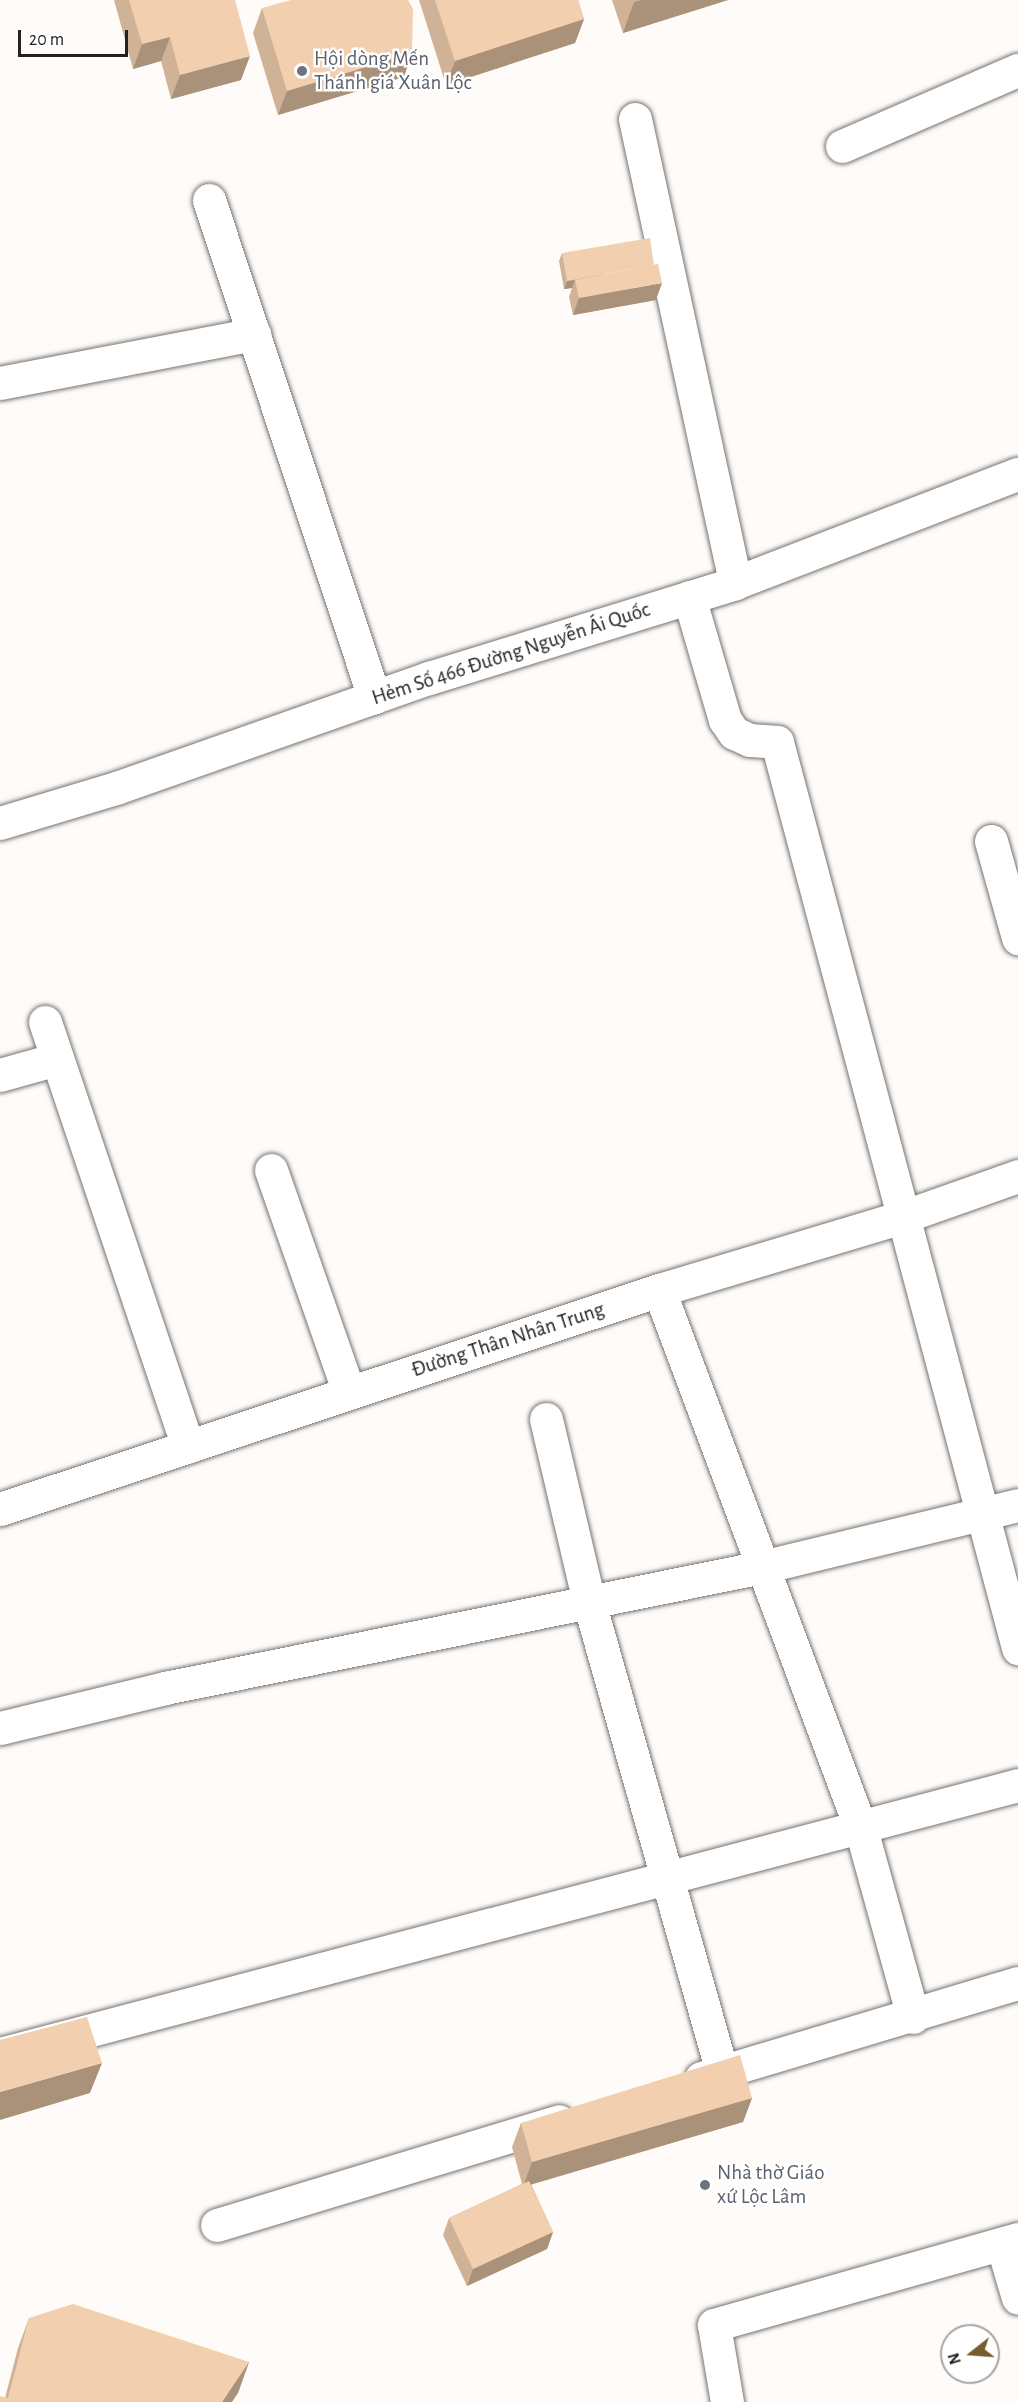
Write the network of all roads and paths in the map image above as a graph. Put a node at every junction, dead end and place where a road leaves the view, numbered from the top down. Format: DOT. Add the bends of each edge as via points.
graph roads {
  1 [pos="1018,70"];
  2 [pos="635,119"];
  3 [pos="842,146"];
  4 [pos="209,200"];
  5 [pos="254,334"];
  6 [pos="0,382"];
  7 [pos="1018,474"];
  8 [pos="735,583"];
  9 [pos="689,597"];
  10 [pos="374,697"];
  11 [pos="0,823"];
  12 [pos="991,841"];
  13 [pos="1018,938"];
  14 [pos="45,1022"];
  15 [pos="57,1059"];
  16 [pos="0,1075"];
  17 [pos="271,1170"];
  18 [pos="1018,1176"];
  19 [pos="905,1216"];
  20 [pos="659,1290"];
  21 [pos="348,1393"];
  22 [pos="546,1419"];
  23 [pos="188,1447"];
  24 [pos="1018,1505"];
  25 [pos="0,1509"];
  26 [pos="982,1514"];
  27 [pos="762,1567"];
  28 [pos="589,1602"];
  29 [pos="1018,1648"];
  30 [pos="0,1728"];
  31 [pos="1018,1785"];
  32 [pos="861,1829"];
  33 [pos="665,1878"];
  34 [pos="1018,1983"];
  35 [pos="913,2017"];
  36 [pos="0,2054"];
  37 [pos="722,2071"];
  38 [pos="666,2088"];
  39 [pos="587,2112"];
  40 [pos="217,2225"];
  41 [pos="1010,2241"];
  42 [pos="1018,2298"];
  43 [pos="727,2402"];
  1 -- 3 [label="street"];
  2 -- 8 [label="street"];
  4 -- 5 [label="street"];
  5 -- 6 [label="street"];
  5 -- 10 [label="street"];
  7 -- 8 [label="street, Hẻm Số 466 Đường Nguyễn Ái Quốc"];
  8 -- 9 [label="street, Hẻm Số 466 Đường Nguyễn Ái Quốc"];
  9 -- 10 [label="street, Hẻm Số 466 Đường Nguyễn Ái Quốc"];
  9 -- 19 [label="street" via="725,720 734,733 750,740 777,742"];
  10 -- 11 [label="street, Hẻm Số 466 Đường Nguyễn Ái Quốc" via="116,788"];
  12 -- 13 [label="street"];
  14 -- 15 [label="street"];
  15 -- 16 [label="street"];
  15 -- 23 [label="street"];
  17 -- 21 [label="street"];
  18 -- 19 [label="street, Đường Thân Nhân Trung"];
  19 -- 20 [label="street, Đường Thân Nhân Trung"];
  19 -- 26 [label="street"];
  20 -- 21 [label="street, Đường Thân Nhân Trung"];
  20 -- 27 [label="street"];
  21 -- 23 [label="street, Đường Thân Nhân Trung"];
  22 -- 28 [label="street"];
  23 -- 25 [label="street, Đường Thân Nhân Trung"];
  24 -- 26 [label="street"];
  26 -- 27 [label="street"];
  26 -- 29 [label="street"];
  27 -- 28 [label="street"];
  27 -- 32 [label="street"];
  28 -- 30 [label="street" via="165,1688"];
  28 -- 33 [label="street"];
  31 -- 32 [label="street"];
  32 -- 33 [label="street"];
  32 -- 35 [label="street"];
  33 -- 36 [label="street"];
  33 -- 37 [label="street"];
  34 -- 35 [label="street"];
  35 -- 37 [label="street"];
  37 -- 38 [label="street"];
  39 -- 40 [label="street"];
  41 -- 42 [label="street"];
  41 -- 43 [label="street" via="714,2325"];
}
